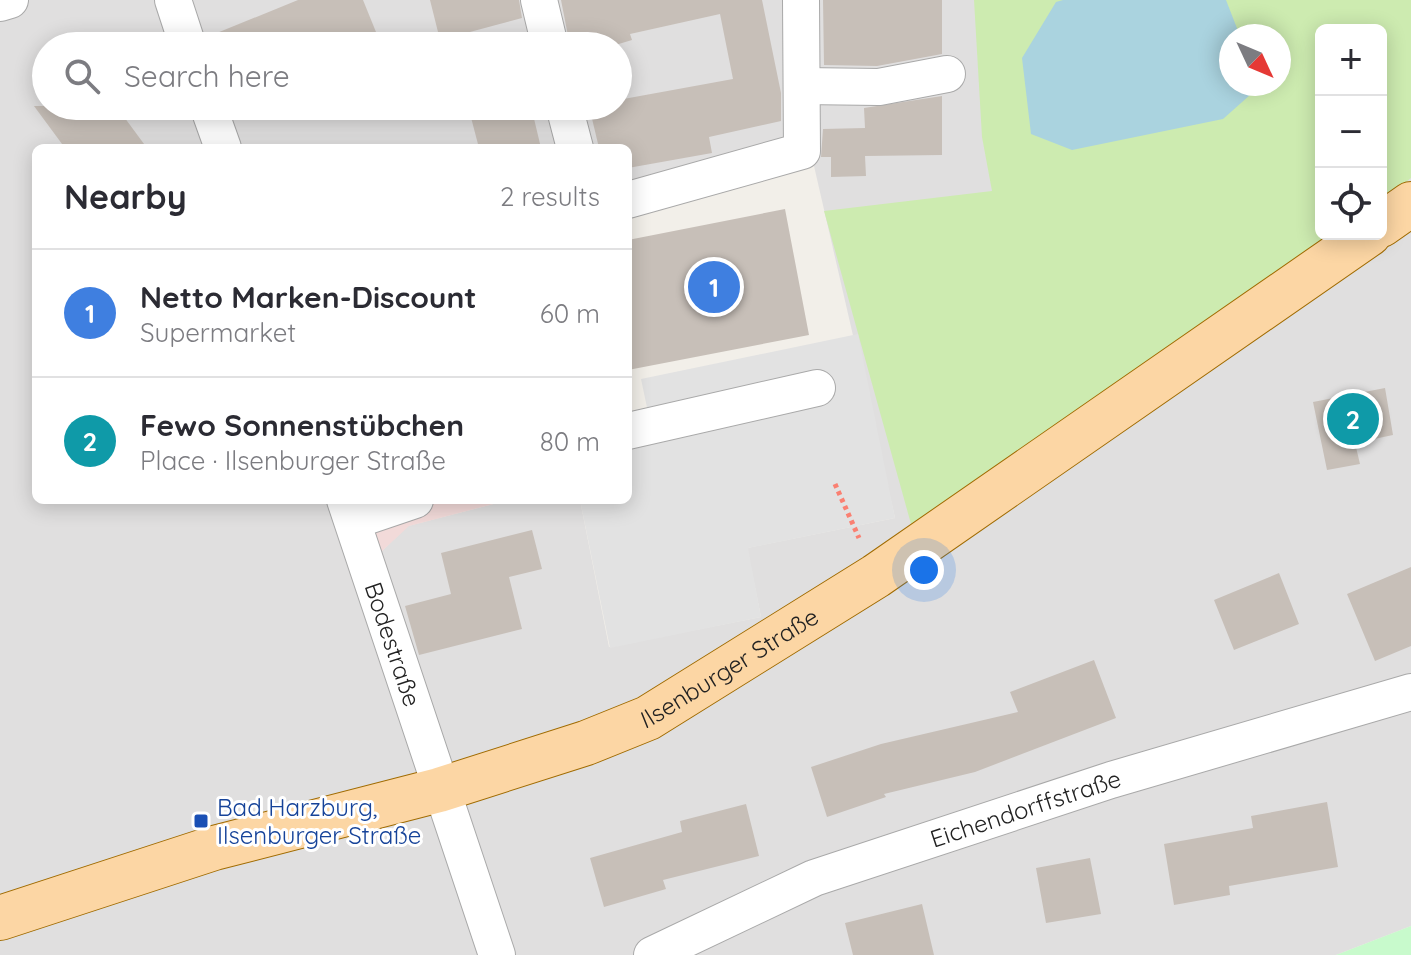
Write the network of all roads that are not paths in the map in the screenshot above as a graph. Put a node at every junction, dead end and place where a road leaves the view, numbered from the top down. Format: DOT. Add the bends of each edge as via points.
graph roads {
  1 [pos="10,0"];
  2 [pos="173,0"];
  3 [pos="539,0"];
  4 [pos="801,0"];
  5 [pos="0,3"];
  6 [pos="183,32"];
  7 [pos="547,32"];
  8 [pos="947,74"];
  9 [pos="803,86"];
  10 [pos="213,120"];
  11 [pos="568,120"];
  12 [pos="222,144"];
  13 [pos="574,144"];
  14 [pos="632,199"];
  15 [pos="1411,204"];
  16 [pos="1387,221"];
  17 [pos="1360,240"];
  18 [pos="817,388"];
  19 [pos="632,430"];
  20 [pos="391,504"];
  21 [pos="349,511"];
  22 [pos="1411,692"];
  23 [pos="439,790"];
  24 [pos="0,918"];
  25 [pos="497,955"];
  26 [pos="652,955"];
  1 -- 5 [label="street"];
  2 -- 6 [label="street"];
  3 -- 7 [label="street"];
  4 -- 9 [label="street"];
  8 -- 9 [label="street" via="879,87"];
  9 -- 14 [label="street" via="802,151"];
  10 -- 12 [label="street"];
  11 -- 13 [label="street"];
  15 -- 16 [label="main road"];
  17 -- 23 [label="main road, Ilsenburger Straße" via="876,576 648,718"];
  18 -- 19 [label="street"];
  20 -- 21 [label="street"];
  21 -- 23 [label="street, Bodestraße"];
  22 -- 26 [label="street, Eichendorffstraße" via="1111,780 814,878"];
  23 -- 24 [label="main road, Ilsenburger Straße" via="214,848"];
  23 -- 25 [label="street"];
}
